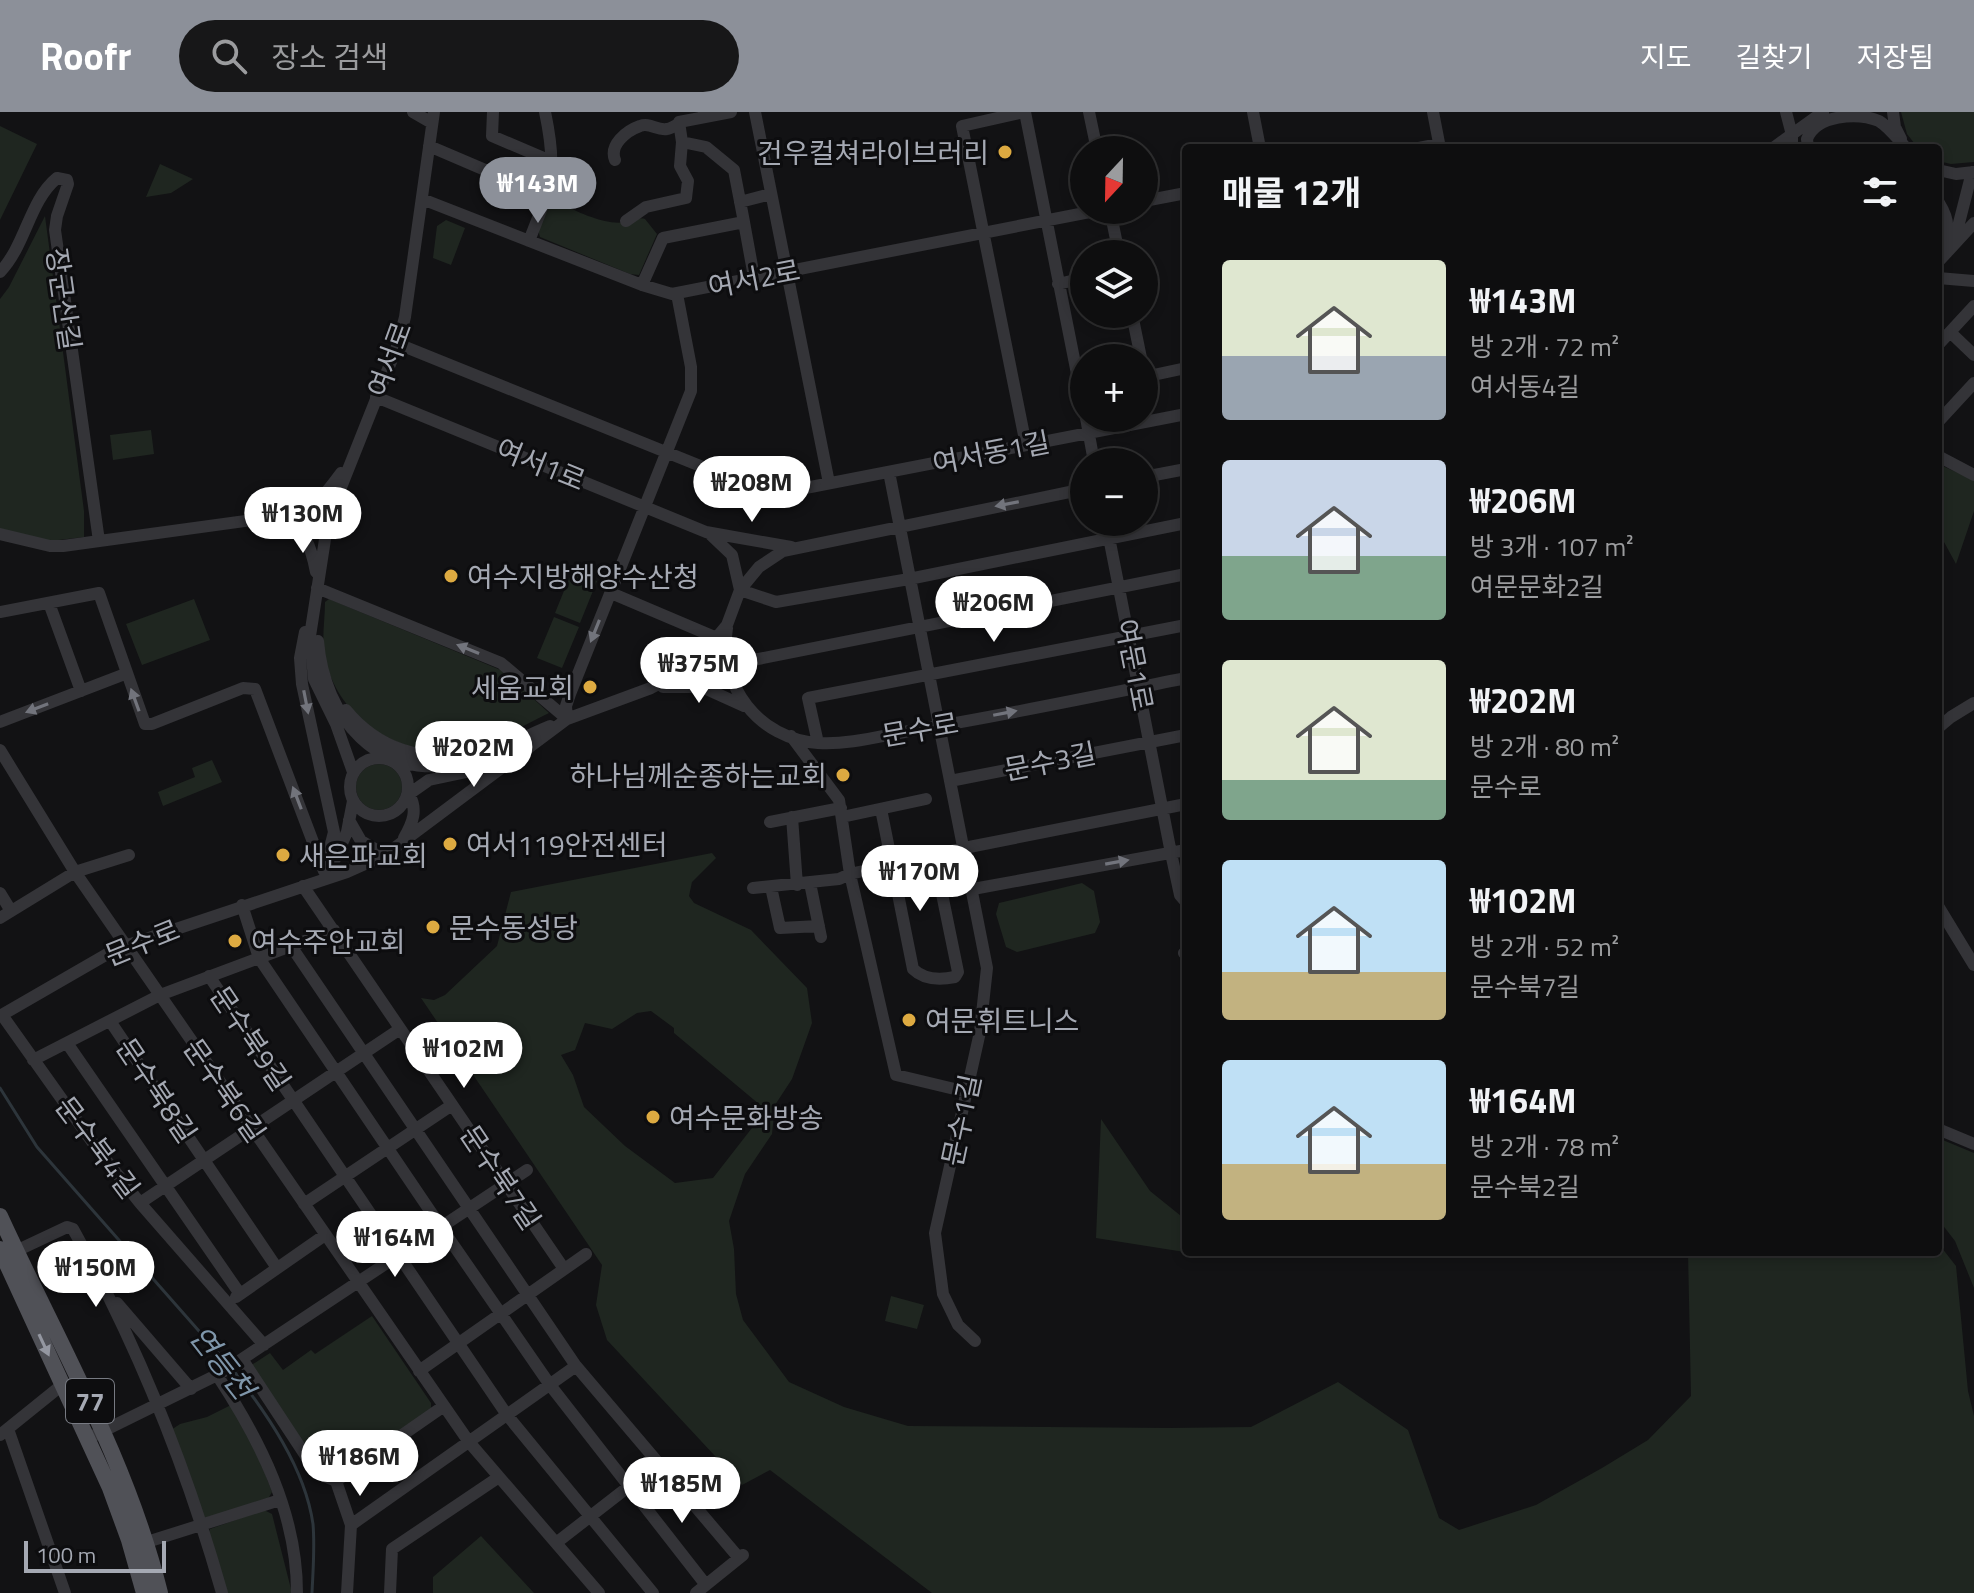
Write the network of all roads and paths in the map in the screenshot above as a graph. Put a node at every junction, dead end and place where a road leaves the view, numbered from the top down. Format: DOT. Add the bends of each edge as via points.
graph roads {
  1 [pos="413,112"];
  2 [pos="493,112"];
  3 [pos="545,112"];
  4 [pos="731,112"];
  5 [pos="755,112"];
  6 [pos="1024,112"];
  7 [pos="1089,112"];
  8 [pos="1253,112"];
  9 [pos="1433,112"];
  10 [pos="1786,112"];
  11 [pos="1886,112"];
  12 [pos="1893,112"];
  13 [pos="1820,113"];
  14 [pos="704,115"];
  15 [pos="433,118"];
  16 [pos="678,119"];
  17 [pos="1895,127"];
  18 [pos="1094,136"];
  19 [pos="682,142"];
  20 [pos="1792,142"];
  21 [pos="1259,144"];
  22 [pos="1440,144"];
  23 [pos="1808,144"];
  24 [pos="1902,144"];
  25 [pos="1904,144"];
  26 [pos="429,146"];
  27 [pos="615,160"];
  28 [pos="553,162"];
  29 [pos="1942,171"];
  30 [pos="1973,172"];
  31 [pos="771,194"];
  32 [pos="1182,194"];
  33 [pos="546,196"];
  34 [pos="1158,198"];
  35 [pos="422,199"];
  36 [pos="740,202"];
  37 [pos="1942,211"];
  38 [pos="1070,216"];
  39 [pos="626,221"];
  40 [pos="1045,221"];
  41 [pos="744,222"];
  42 [pos="1974,223"];
  43 [pos="984,233"];
  44 [pos="529,241"];
  45 [pos="1942,249"];
  46 [pos="1942,252"];
  47 [pos="1942,253"];
  48 [pos="786,271"];
  49 [pos="0,272"];
  50 [pos="754,277"];
  51 [pos="1942,278"];
  52 [pos="1070,281"];
  53 [pos="1974,281"];
  54 [pos="1058,284"];
  55 [pos="642,285"];
  56 [pos="677,294"];
  57 [pos="1974,306"];
  58 [pos="1950,332"];
  59 [pos="1942,341"];
  60 [pos="398,344"];
  61 [pos="1072,344"];
  62 [pos="1974,355"];
  63 [pos="1182,369"];
  64 [pos="1158,373"];
  65 [pos="1974,383"];
  66 [pos="376,397"];
  67 [pos="1182,415"];
  68 [pos="1942,418"];
  69 [pos="1089,433"];
  70 [pos="1026,445"];
  71 [pos="1092,448"];
  72 [pos="667,453"];
  73 [pos="1942,458"];
  74 [pos="351,461"];
  75 [pos="1182,470"];
  76 [pos="889,472"];
  77 [pos="1158,474"];
  78 [pos="1974,475"];
  79 [pos="829,483"];
  80 [pos="1070,492"];
  81 [pos="646,507"];
  82 [pos="282,516"];
  83 [pos="328,520"];
  84 [pos="1182,524"];
  85 [pos="899,526"];
  86 [pos="706,532"];
  87 [pos="0,534"];
  88 [pos="1108,536"];
  89 [pos="1109,539"];
  90 [pos="99,541"];
  91 [pos="791,547"];
  92 [pos="1182,575"];
  93 [pos="909,579"];
  94 [pos="1119,586"];
  95 [pos="316,589"];
  96 [pos="740,590"];
  97 [pos="611,593"];
  98 [pos="49,603"];
  99 [pos="0,612"];
  100 [pos="727,625"];
  101 [pos="1182,626"];
  102 [pos="918,627"];
  103 [pos="1130,636"];
  104 [pos="717,638"];
  105 [pos="728,665"];
  106 [pos="125,674"];
  107 [pos="929,674"];
  108 [pos="1182,679"];
  109 [pos="1140,687"];
  110 [pos="651,688"];
  111 [pos="328,689"];
  112 [pos="81,691"];
  113 [pos="1974,703"];
  114 [pos="749,709"];
  115 [pos="567,719"];
  116 [pos="0,722"];
  117 [pos="1942,725"];
  118 [pos="939,726"];
  119 [pos="524,736"];
  120 [pos="791,736"];
  121 [pos="1182,736"];
  122 [pos="1150,742"];
  123 [pos="818,743"];
  124 [pos="0,750"];
  125 [pos="523,752"];
  126 [pos="388,758"];
  127 [pos="353,772"];
  128 [pos="950,781"];
  129 [pos="409,794"];
  130 [pos="926,799"];
  131 [pos="353,801"];
  132 [pos="1182,805"];
  133 [pos="881,809"];
  134 [pos="1163,809"];
  135 [pos="841,812"];
  136 [pos="792,817"];
  137 [pos="770,822"];
  138 [pos="348,826"];
  139 [pos="964,848"];
  140 [pos="393,849"];
  141 [pos="1182,851"];
  142 [pos="1171,853"];
  143 [pos="129,855"];
  144 [pos="934,855"];
  145 [pos="892,865"];
  146 [pos="324,871"];
  147 [pos="75,872"];
  148 [pos="347,872"];
  149 [pos="850,874"];
  150 [pos="803,884"];
  151 [pos="298,887"];
  152 [pos="771,887"];
  153 [pos="753,888"];
  154 [pos="973,889"];
  155 [pos="1182,890"];
  156 [pos="0,893"];
  157 [pos="242,905"];
  158 [pos="1942,913"];
  159 [pos="6,914"];
  160 [pos="334,930"];
  161 [pos="125,945"];
  162 [pos="291,946"];
  163 [pos="259,958"];
  164 [pos="1974,965"];
  165 [pos="209,976"];
  166 [pos="160,995"];
  167 [pos="1,1015"];
  168 [pos="110,1021"];
  169 [pos="400,1029"];
  170 [pos="67,1043"];
  171 [pos="363,1053"];
  172 [pos="33,1060"];
  173 [pos="336,1071"];
  174 [pos="967,1092"];
  175 [pos="293,1100"];
  176 [pos="452,1105"];
  177 [pos="251,1127"];
  178 [pos="415,1129"];
  179 [pos="1942,1131"];
  180 [pos="1974,1144"];
  181 [pos="388,1148"];
  182 [pos="204,1159"];
  183 [pos="527,1170"];
  184 [pos="344,1176"];
  185 [pos="506,1184"];
  186 [pos="165,1185"];
  187 [pos="140,1203"];
  188 [pos="304,1204"];
  189 [pos="469,1208"];
  190 [pos="0,1216"];
  191 [pos="441,1227"];
  192 [pos="325,1235"];
  193 [pos="8,1250"];
  194 [pos="586,1254"];
  195 [pos="398,1255"];
  196 [pos="277,1268"];
  197 [pos="564,1269"];
  198 [pos="358,1282"];
  199 [pos="109,1294"];
  200 [pos="240,1294"];
  201 [pos="528,1295"];
  202 [pos="227,1303"];
  203 [pos="501,1314"];
  204 [pos="975,1341"];
  205 [pos="458,1344"];
  206 [pos="264,1345"];
  207 [pos="242,1359"];
  208 [pos="576,1366"];
  209 [pos="419,1371"];
  210 [pos="219,1374"];
  211 [pos="62,1385"];
  212 [pos="550,1385"];
  213 [pos="191,1389"];
  214 [pos="158,1405"];
  215 [pos="444,1406"];
  216 [pos="507,1415"];
  217 [pos="105,1431"];
  218 [pos="4,1432"];
  219 [pos="88,1438"];
  220 [pos="469,1442"];
  221 [pos="659,1463"];
  222 [pos="499,1477"];
  223 [pos="336,1481"];
  224 [pos="118,1485"];
  225 [pos="629,1486"];
  226 [pos="280,1500"];
  227 [pos="590,1516"];
  228 [pos="202,1525"];
  229 [pos="351,1525"];
  230 [pos="147,1542"];
  231 [pos="556,1543"];
  232 [pos="701,1589"];
  233 [pos="65,1593"];
  234 [pos="144,1593"];
  235 [pos="160,1593"];
  236 [pos="222,1593"];
  237 [pos="297,1593"];
  238 [pos="347,1593"];
  239 [pos="390,1593"];
  240 [pos="599,1593"];
  241 [pos="653,1593"];
  1 -- 15 [label="street"];
  2 -- 28 [label="street" via="492,136"];
  3 -- 28 [label="street"];
  4 -- 14 [label="street"];
  5 -- 31 [label="street"];
  6 -- 40 [label="street"];
  6 -- 43 [label="street" via="962,126"];
  7 -- 18 [label="street"];
  8 -- 21 [label="street"];
  9 -- 22 [label="street"];
  10 -- 20 [label="street"];
  11 -- 17 [label="street"];
  12 -- 17 [label="street"];
  13 -- 20 [label="street"];
  14 -- 16 [label="street"];
  15 -- 26 [label="street, 여서로"];
  16 -- 19 [label="street"];
  16 -- 27 [label="street" via="666,129 637,127 617,142"];
  17 -- 25 [label="street"];
  19 -- 36 [label="street" via="706,147 732,167"];
  19 -- 39 [label="street" via="686,198 646,207"];
  23 -- 24 [label="street" via="1816,125 1855,116 1878,121"];
  26 -- 33 [label="street"];
  26 -- 35 [label="street, 여서로"];
  28 -- 33 [label="street"];
  29 -- 30 [label="street"];
  30 -- 46 [label="street" via="1958,227"];
  31 -- 36 [label="street"];
  31 -- 48 [label="street"];
  32 -- 34 [label="street"];
  33 -- 44 [label="street"];
  35 -- 44 [label="street, 여서2로"];
  35 -- 60 [label="street, 여서로"];
  36 -- 41 [label="street"];
  37 -- 45 [label="street" via="1948,224"];
  38 -- 40 [label="street, 여서2로"];
  40 -- 43 [label="street, 여서2로"];
  40 -- 54 [label="street"];
  41 -- 50 [label="street"];
  41 -- 55 [label="street" via="663,238"];
  42 -- 47 [label="street"];
  43 -- 48 [label="street, 여서2로"];
  43 -- 70 [label="street"];
  44 -- 55 [label="street, 여서2로"];
  48 -- 50 [label="street, 여서2로"];
  48 -- 79 [label="street"];
  49 -- 90 [label="street, 장군산길" via="44,191 57,178 67,180 55,230"];
  50 -- 56 [label="street, 여서2로"];
  51 -- 53 [label="street"];
  52 -- 54 [label="street"];
  54 -- 61 [label="street"];
  55 -- 56 [label="street, 여서2로"];
  56 -- 72 [label="street" via="693,382"];
  57 -- 58 [label="street"];
  58 -- 59 [label="street"];
  58 -- 62 [label="street"];
  60 -- 66 [label="street, 여서로"];
  60 -- 72 [label="street, 여서동1길"];
  63 -- 64 [label="street"];
  65 -- 68 [label="street"];
  66 -- 74 [label="street, 여서로"];
  66 -- 81 [label="street, 여서1로"];
  67 -- 69 [label="street, 여서동1길"];
  69 -- 70 [label="street, 여서동1길"];
  69 -- 71 [label="street"];
  70 -- 76 [label="street, 여서동1길"];
  72 -- 79 [label="street, 여서동1길" via="772,492"];
  72 -- 81 [label="street"];
  73 -- 78 [label="street"];
  74 -- 82 [label="street" via="319,501"];
  74 -- 83 [label="street, 여서로"];
  75 -- 77 [label="street"];
  76 -- 79 [label="street, 여서동1길"];
  76 -- 85 [label="street"];
  80 -- 85 [label="street, one-way"];
  81 -- 86 [label="street, 여서1로"];
  81 -- 97 [label="street"];
  82 -- 83 [label="street"];
  82 -- 90 [label="street"];
  82 -- 95 [label="street" via="308,541"];
  83 -- 95 [label="street, 여서로"];
  84 -- 89 [label="street"];
  85 -- 91 [label="street"];
  85 -- 93 [label="street, 문수1길"];
  86 -- 91 [label="street"];
  86 -- 96 [label="street" via="732,555"];
  87 -- 90 [label="street" via="57,546"];
  88 -- 89 [label="street, 여문1로"];
  89 -- 93 [label="street"];
  89 -- 94 [label="street, 여문1로"];
  91 -- 96 [label="street" via="766,562"];
  92 -- 94 [label="street"];
  93 -- 96 [label="street" via="776,602"];
  93 -- 102 [label="street, 문수1길"];
  94 -- 102 [label="street"];
  94 -- 103 [label="street, 여문1로"];
  95 -- 111 [label="street" via="319,652"];
  115 -- 95 [label="street, one-way" via="501,663"];
  95 -- 127 [label="street" via="311,668"];
  95 -- 146 [label="street, one-way" via="300,658 334,832"];
  96 -- 100 [label="street"];
  97 -- 104 [label="street"];
  97 -- 115 [label="street, one-way" via="567,701"];
  98 -- 99 [label="street"];
  98 -- 106 [label="street" via="99,593"];
  98 -- 112 [label="street"];
  100 -- 104 [label="street"];
  100 -- 105 [label="street, 문수로"];
  101 -- 103 [label="street"];
  102 -- 105 [label="street"];
  102 -- 107 [label="street, 문수1길"];
  103 -- 107 [label="street"];
  103 -- 109 [label="street, 여문1로"];
  104 -- 110 [label="street" via="692,667"];
  105 -- 114 [label="street, 문수로"];
  106 -- 112 [label="street"];
  146 -- 106 [label="street, one-way" via="255,689 243,688 148,725"];
  107 -- 118 [label="street, 문수1길"];
  107 -- 123 [label="street" via="808,698"];
  108 -- 109 [label="street, 문수로"];
  118 -- 109 [label="street, 문수로, one-way"];
  109 -- 122 [label="street, 여문1로"];
  110 -- 114 [label="street" via="702,687"];
  110 -- 115 [label="street"];
  111 -- 119 [label="street" via="370,734 410,753 448,757"];
  111 -- 126 [label="street" via="352,731"];
  112 -- 116 [label="street, one-way"];
  113 -- 117 [label="street"];
  114 -- 120 [label="street, 문수로"];
  115 -- 119 [label="street"];
  115 -- 125 [label="street"];
  118 -- 123 [label="street, 문수로"];
  118 -- 128 [label="street, 문수1길"];
  119 -- 126 [label="street" via="457,764 432,767"];
  120 -- 123 [label="street, 문수로"];
  120 -- 135 [label="street" via="838,797"];
  121 -- 122 [label="street, 문수3길"];
  122 -- 128 [label="street, 문수3길"];
  122 -- 134 [label="street, 여문1로"];
  124 -- 147 [label="street, 문수북6길"];
  125 -- 129 [label="street" via="429,780"];
  125 -- 140 [label="street"];
  126 -- 127 [label="street" via="369,759"];
  126 -- 129 [label="street" via="407,776"];
  127 -- 131 [label="street"];
  128 -- 139 [label="street, 문수1길"];
  129 -- 131 [label="street" via="400,808 384,816 366,813"];
  129 -- 140 [label="street" via="414,817"];
  130 -- 133 [label="street"];
  131 -- 138 [label="street"];
  132 -- 134 [label="street"];
  133 -- 135 [label="street"];
  133 -- 145 [label="street"];
  134 -- 139 [label="street"];
  134 -- 142 [label="street, 여문1로"];
  135 -- 136 [label="street"];
  135 -- 149 [label="street"];
  136 -- 137 [label="street"];
  136 -- 150 [label="street"];
  138 -- 140 [label="street" via="361,841"];
  138 -- 146 [label="street" via="334,861"];
  138 -- 148 [label="street"];
  139 -- 144 [label="street"];
  139 -- 154 [label="street, 문수1길"];
  140 -- 148 [label="street"];
  141 -- 142 [label="street"];
  154 -- 142 [label="street, one-way"];
  142 -- 155 [label="street, 여문1로"];
  143 -- 147 [label="street"];
  144 -- 145 [label="street"];
  144 -- 145 [label="street" via="958,972 954,977 935,979 914,971"];
  145 -- 149 [label="street"];
  146 -- 151 [label="street"];
  147 -- 159 [label="street"];
  147 -- 161 [label="street, 문수북6길"];
  148 -- 151 [label="street"];
  149 -- 150 [label="street"];
  149 -- 174 [label="street" via="896,1075"];
  150 -- 152 [label="street"];
  150 -- 152 [label="street" via="820,932 780,928"];
  151 -- 157 [label="street, 문수로"];
  151 -- 160 [label="street, 문수북7길"];
  152 -- 153 [label="street"];
  154 -- 174 [label="street, 문수1길" via="986,984"];
  156 -- 159 [label="street"];
  157 -- 161 [label="street, 문수로"];
  157 -- 163 [label="street"];
  158 -- 164 [label="street"];
  160 -- 162 [label="street, 문수북9길"];
  160 -- 169 [label="street, 문수북7길"];
  161 -- 166 [label="street, 문수북6길"];
  161 -- 167 [label="street, 문수로"];
  162 -- 163 [label="street, 문수북9길"];
  162 -- 171 [label="street"];
  163 -- 165 [label="street, 문수북9길"];
  163 -- 173 [label="street, 문수북9길"];
  165 -- 166 [label="street, 문수북9길"];
  165 -- 175 [label="street, 문수북9길"];
  166 -- 168 [label="street, 문수북8길"];
  166 -- 177 [label="street, 문수북6길"];
  167 -- 172 [label="street, 문수북4길"];
  168 -- 170 [label="street, 문수북8길"];
  168 -- 182 [label="street, 문수북8길"];
  169 -- 171 [label="street"];
  169 -- 176 [label="street, 문수북7길"];
  170 -- 172 [label="street, 문수북8길"];
  170 -- 186 [label="street, 문수북8길"];
  171 -- 173 [label="street"];
  171 -- 178 [label="street"];
  172 -- 187 [label="street, 문수북4길"];
  173 -- 175 [label="street"];
  173 -- 181 [label="street, 문수북9길"];
  174 -- 204 [label="street, 문수1길" via="935,1233 943,1294 958,1325"];
  175 -- 177 [label="street"];
  175 -- 184 [label="street, 문수북9길"];
  176 -- 178 [label="street"];
  176 -- 185 [label="street, 문수북7길"];
  177 -- 182 [label="street"];
  177 -- 188 [label="street, 문수북6길"];
  178 -- 181 [label="street"];
  178 -- 189 [label="street"];
  179 -- 180 [label="street"];
  181 -- 184 [label="street"];
  181 -- 191 [label="street, 문수북9길"];
  182 -- 186 [label="street"];
  182 -- 196 [label="street, 문수북8길"];
  183 -- 185 [label="street"];
  184 -- 188 [label="street"];
  184 -- 195 [label="street, 문수북9길"];
  185 -- 189 [label="street"];
  185 -- 197 [label="street, 문수북7길"];
  186 -- 187 [label="street"];
  186 -- 200 [label="street, 문수북8길"];
  187 -- 202 [label="street, 문수북4길"];
  188 -- 192 [label="street, 문수북6길"];
  189 -- 191 [label="street"];
  189 -- 201 [label="street"];
  190 -- 193 [label="main road, 77"];
  191 -- 195 [label="street"];
  191 -- 203 [label="street, 문수북9길"];
  192 -- 196 [label="street"];
  192 -- 198 [label="street, 문수북6길"];
  193 -- 199 [label="street" via="70,1227"];
  193 -- 211 [label="main road, 77, one-way"];
  193 -- 217 [label="main road, 77"];
  194 -- 197 [label="street"];
  195 -- 198 [label="street"];
  195 -- 205 [label="street, 문수북9길"];
  196 -- 200 [label="street"];
  197 -- 201 [label="street"];
  198 -- 206 [label="street"];
  198 -- 209 [label="street, 문수북6길"];
  199 -- 213 [label="street"];
  199 -- 214 [label="street"];
  200 -- 202 [label="street"];
  201 -- 203 [label="street"];
  201 -- 208 [label="street"];
  202 -- 206 [label="street, 문수북4길"];
  203 -- 205 [label="street"];
  203 -- 212 [label="street, 문수북9길"];
  205 -- 209 [label="street"];
  205 -- 216 [label="street, 문수북9길"];
  206 -- 207 [label="street"];
  207 -- 210 [label="street"];
  207 -- 223 [label="street" via="318,1475"];
  208 -- 212 [label="street"];
  208 -- 221 [label="street"];
  209 -- 215 [label="street, 문수북6길"];
  210 -- 213 [label="street"];
  210 -- 226 [label="street" via="266,1459"];
  211 -- 218 [label="street"];
  211 -- 219 [label="main road, 77"];
  212 -- 216 [label="street"];
  212 -- 225 [label="street, 문수북9길"];
  213 -- 214 [label="street"];
  214 -- 217 [label="street"];
  214 -- 228 [label="street"];
  215 -- 220 [label="street, 문수북6길"];
  215 -- 223 [label="street"];
  216 -- 220 [label="street"];
  216 -- 227 [label="street, 문수북9길"];
  217 -- 219 [label="street"];
  217 -- 224 [label="main road, 77"];
  218 -- 233 [label="street"];
  219 -- 224 [label="main road, 77"];
  220 -- 222 [label="street, 문수북6길"];
  220 -- 229 [label="street"];
  221 -- 225 [label="street"];
  221 -- 232 [label="street" via="741,1556"];
  222 -- 231 [label="street, 문수북6길"];
  222 -- 239 [label="street" via="392,1549"];
  223 -- 229 [label="street"];
  224 -- 230 [label="main road, 77"];
  224 -- 234 [label="main road, 77"];
  225 -- 227 [label="street"];
  225 -- 232 [label="street, 문수북9길"];
  226 -- 228 [label="street"];
  226 -- 237 [label="street"];
  227 -- 231 [label="street"];
  227 -- 241 [label="street, 문수북9길"];
  228 -- 230 [label="street"];
  228 -- 236 [label="street"];
  229 -- 238 [label="street"];
  230 -- 235 [label="main road, 77"];
  231 -- 240 [label="street, 문수북6길"];
}
